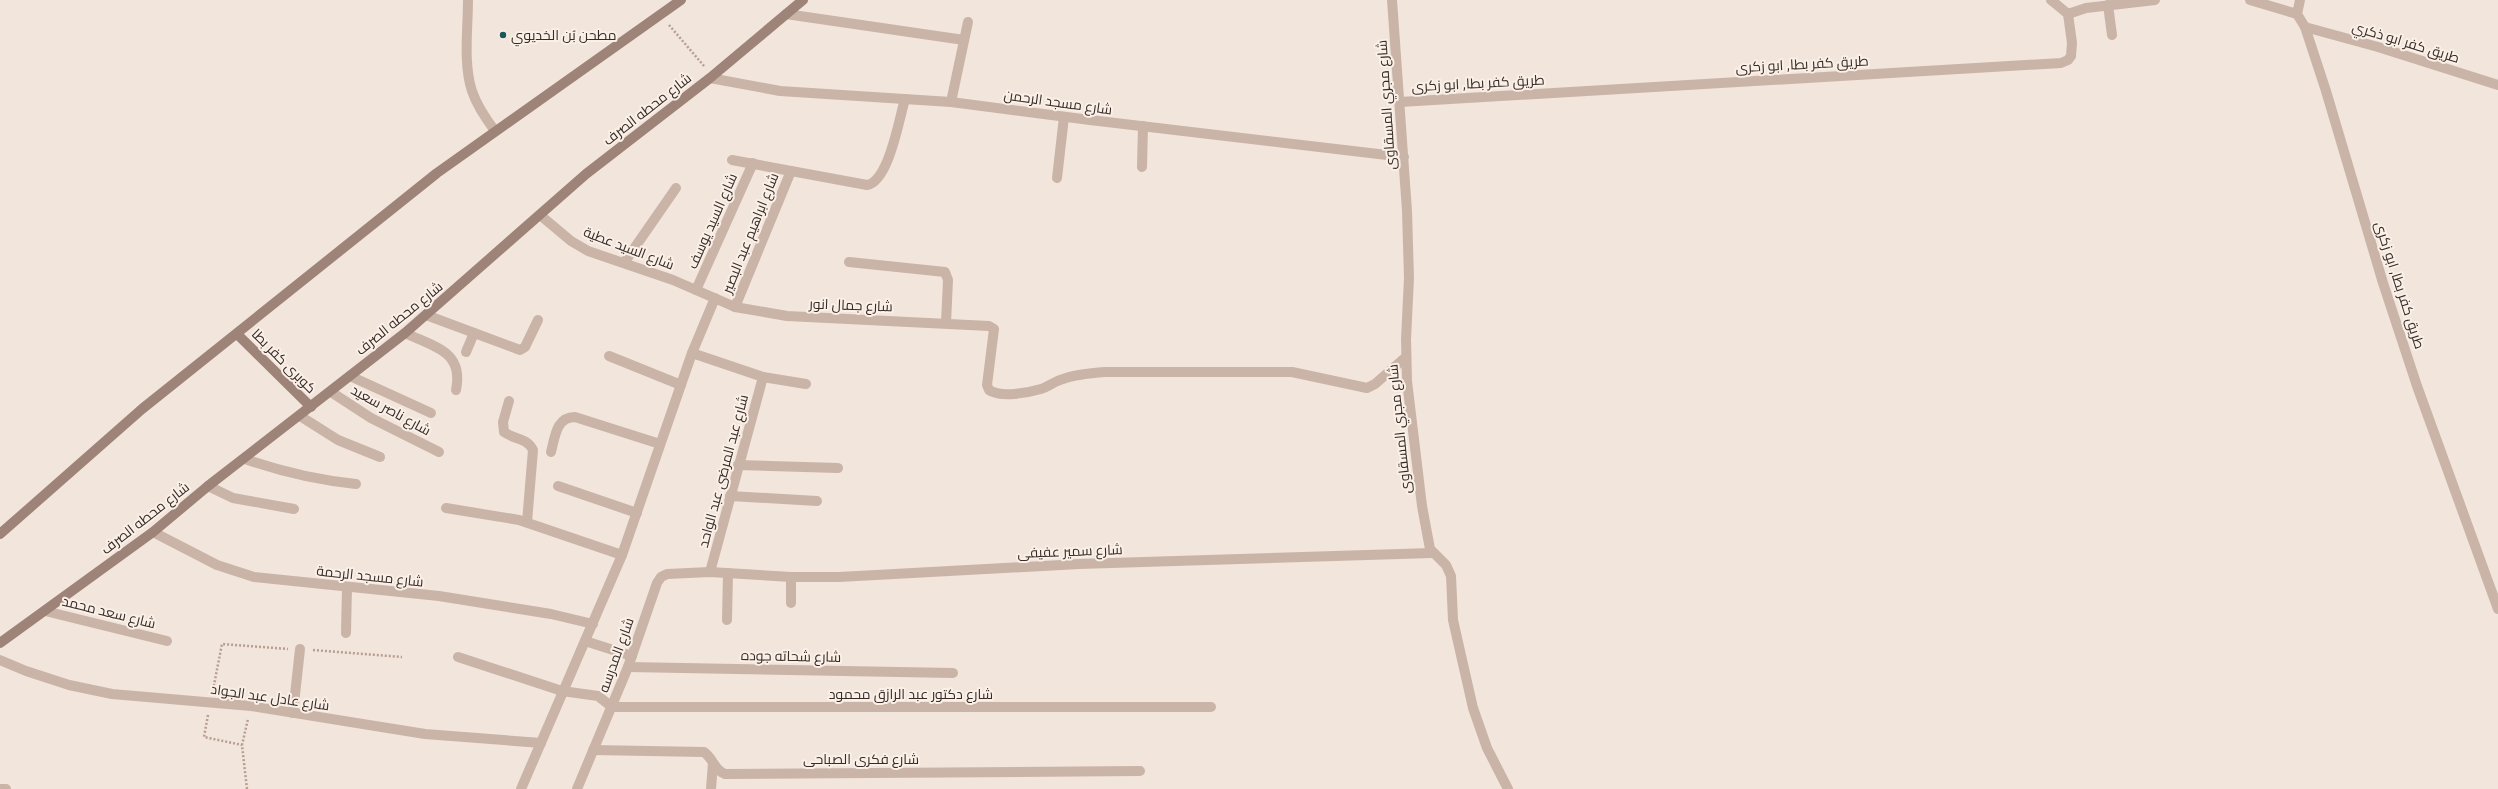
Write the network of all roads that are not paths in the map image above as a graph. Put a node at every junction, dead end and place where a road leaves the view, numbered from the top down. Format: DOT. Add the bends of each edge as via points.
graph roads {
  1 [pos="468,0"];
  2 [pos="681,0"];
  3 [pos="803,0"];
  4 [pos="1392,0"];
  5 [pos="2051,0"];
  6 [pos="2155,0"];
  7 [pos="2250,0"];
  8 [pos="2300,0"];
  9 [pos="2108,5"];
  10 [pos="786,14"];
  11 [pos="2068,14"];
  12 [pos="2297,14"];
  13 [pos="968,22"];
  14 [pos="2305,27"];
  15 [pos="2112,35"];
  16 [pos="964,40"];
  17 [pos="710,78"];
  18 [pos="2498,85"];
  19 [pos="905,99"];
  20 [pos="951,102"];
  21 [pos="1400,102"];
  22 [pos="1064,117"];
  23 [pos="1143,126"];
  24 [pos="495,132"];
  25 [pos="1404,157"];
  26 [pos="732,160"];
  27 [pos="754,164"];
  28 [pos="1142,167"];
  29 [pos="792,171"];
  30 [pos="1057,178"];
  31 [pos="676,188"];
  32 [pos="540,215"];
  33 [pos="849,262"];
  34 [pos="624,263"];
  35 [pos="696,290"];
  36 [pos="715,298"];
  37 [pos="735,307"];
  38 [pos="426,315"];
  39 [pos="538,320"];
  40 [pos="946,324"];
  41 [pos="405,333"];
  42 [pos="474,333"];
  43 [pos="237,334"];
  44 [pos="466,352"];
  45 [pos="692,352"];
  46 [pos="609,356"];
  47 [pos="1406,357"];
  48 [pos="350,376"];
  49 [pos="763,377"];
  50 [pos="806,384"];
  51 [pos="681,385"];
  52 [pos="456,390"];
  53 [pos="331,392"];
  54 [pos="509,401"];
  55 [pos="311,407"];
  56 [pos="431,413"];
  57 [pos="300,416"];
  58 [pos="660,444"];
  59 [pos="439,452"];
  60 [pos="551,452"];
  61 [pos="380,457"];
  62 [pos="245,459"];
  63 [pos="738,465"];
  64 [pos="838,468"];
  65 [pos="356,484"];
  66 [pos="208,486"];
  67 [pos="558,486"];
  68 [pos="730,496"];
  69 [pos="817,501"];
  70 [pos="446,508"];
  71 [pos="294,509"];
  72 [pos="637,513"];
  73 [pos="527,522"];
  74 [pos="153,532"];
  75 [pos="0,534"];
  76 [pos="1432,553"];
  77 [pos="622,555"];
  78 [pos="710,572"];
  79 [pos="728,573"];
  80 [pos="792,577"];
  81 [pos="347,587"];
  82 [pos="791,603"];
  83 [pos="2498,609"];
  84 [pos="45,611"];
  85 [pos="727,620"];
  86 [pos="593,624"];
  87 [pos="346,633"];
  88 [pos="167,641"];
  89 [pos="585,641"];
  90 [pos="0,643"];
  91 [pos="300,650"];
  92 [pos="632,656"];
  93 [pos="458,657"];
  94 [pos="0,660"];
  95 [pos="628,667"];
  96 [pos="953,673"];
  97 [pos="562,691"];
  98 [pos="612,707"];
  99 [pos="1211,707"];
  100 [pos="293,713"];
  101 [pos="541,743"];
  102 [pos="593,750"];
  103 [pos="713,763"];
  104 [pos="1140,771"];
  105 [pos="0,789"];
  106 [pos="6,789"];
  107 [pos="521,789"];
  108 [pos="577,789"];
  109 [pos="711,789"];
  110 [pos="1508,789"];
  1 -- 24 [label="street" via="468,63 471,89"];
  2 -- 24 [label="street" via="662,16"];
  3 -- 10 [label="street, شارع محطه الصرف"];
  4 -- 21 [label="street, شارع مجري المسقاوى"];
  5 -- 11 [label="street"];
  6 -- 9 [label="street"];
  7 -- 12 [label="street"];
  8 -- 12 [label="street"];
  9 -- 11 [label="street"];
  9 -- 15 [label="street"];
  10 -- 16 [label="street"];
  10 -- 17 [label="street, شارع محطه الصرف"];
  11 -- 21 [label="street, طريق كفر بطا, ابو زكرى" via="2072,51 2068,60 2062,63"];
  12 -- 14 [label="street, طريق كفر بطا, ابو زكرى"];
  13 -- 16 [label="street"];
  14 -- 18 [label="street, طريق كفر ابو ذكري"];
  14 -- 83 [label="street, طريق كفر بطا, ابو زكرى" via="2416,386"];
  16 -- 20 [label="street"];
  17 -- 19 [label="street, شارع مسجد الرحمن" via="780,92"];
  17 -- 32 [label="street, شارع محطه الصرف" via="586,174"];
  19 -- 20 [label="street, شارع مسجد الرحمن"];
  19 -- 29 [label="street" via="883,173 874,184 867,185"];
  20 -- 22 [label="street, شارع مسجد الرحمن"];
  21 -- 25 [label="street, شارع مجري المسقاوى"];
  22 -- 23 [label="street, شارع مسجد الرحمن"];
  22 -- 30 [label="street"];
  23 -- 25 [label="street, شارع مسجد الرحمن"];
  23 -- 28 [label="street"];
  24 -- 43 [label="street" via="437,173"];
  25 -- 47 [label="street, شارع مجري المسقاوى" via="1409,278"];
  26 -- 27 [label="street"];
  27 -- 29 [label="street"];
  27 -- 35 [label="street, شارع السيد يوسف"];
  29 -- 37 [label="street, شارع ابراهيم عبد البصير"];
  31 -- 34 [label="street"];
  32 -- 34 [label="street, شارع السيد عطية" via="571,241 588,251"];
  32 -- 38 [label="street, شارع محطه الصرف"];
  33 -- 40 [label="street" via="945,272 948,280"];
  34 -- 35 [label="street, شارع السيد عطية"];
  35 -- 36 [label="street, شارع السيد عطية"];
  36 -- 37 [label="street, شارع جمال انور"];
  36 -- 45 [label="street"];
  37 -- 40 [label="street, شارع جمال انور" via="771,315"];
  38 -- 41 [label="street, شارع محطه الصرف"];
  38 -- 42 [label="street"];
  39 -- 42 [label="street" via="525,348 516,350"];
  40 -- 47 [label="street, شارع جمال انور" via="994,328 987,385 994,393 1028,392 1082,374 1106,372 1292,372 1367,388"];
  41 -- 48 [label="street, شارع محطه الصرف"];
  41 -- 52 [label="street" via="450,355 458,372"];
  42 -- 44 [label="street"];
  43 -- 55 [label="street, كوبرى كفر بطا"];
  43 -- 75 [label="street" via="142,409"];
  45 -- 49 [label="street"];
  45 -- 51 [label="street"];
  46 -- 51 [label="street"];
  47 -- 76 [label="street, شارع مجري المسقاوى" via="1409,409 1422,506"];
  48 -- 53 [label="street, شارع محطه الصرف"];
  48 -- 56 [label="street"];
  49 -- 50 [label="street"];
  49 -- 63 [label="street, شارع عبد المرضى عبد الواحد"];
  51 -- 58 [label="street"];
  53 -- 55 [label="street, شارع محطه الصرف"];
  53 -- 59 [label="street, شارع ناصر سعيد" via="371,418"];
  54 -- 73 [label="street" via="502,428 507,434 523,439 533,450"];
  55 -- 57 [label="street, شارع محطه الصرف"];
  57 -- 61 [label="street" via="338,440"];
  57 -- 62 [label="street, شارع محطه الصرف"];
  58 -- 60 [label="street" via="569,417 559,424"];
  58 -- 72 [label="street"];
  62 -- 65 [label="street" via="281,472 318,480"];
  62 -- 66 [label="street, شارع محطه الصرف"];
  63 -- 64 [label="street"];
  63 -- 68 [label="street, شارع عبد المرضى عبد الواحد"];
  66 -- 71 [label="street" via="233,498"];
  66 -- 74 [label="street, شارع محطه الصرف"];
  67 -- 72 [label="street"];
  68 -- 69 [label="street"];
  68 -- 78 [label="street, شارع عبد المرضى عبد الواحد"];
  70 -- 73 [label="street" via="483,512"];
  72 -- 77 [label="street"];
  73 -- 77 [label="street"];
  74 -- 81 [label="street, شارع مسجد الرحمة" via="200,557 236,572 278,580"];
  74 -- 84 [label="street, شارع محطه الصرف"];
  76 -- 80 [label="street, شارع سمير عفيفى" via="1079,564 839,577"];
  76 -- 110 [label="street" via="1446,565 1451,576 1453,620 1473,708 1487,748"];
  77 -- 86 [label="street"];
  78 -- 79 [label="street, شارع سمير عفيفى"];
  78 -- 92 [label="street, شارع المدرسه" via="673,572 661,577"];
  79 -- 80 [label="street, شارع سمير عفيفى"];
  79 -- 85 [label="street"];
  80 -- 82 [label="street"];
  81 -- 86 [label="street, شارع مسجد الرحمة" via="439,596 551,614"];
  81 -- 87 [label="street"];
  84 -- 88 [label="street, شارع سعد محمد"];
  84 -- 90 [label="street, شارع محطه الصرف"];
  86 -- 89 [label="street"];
  89 -- 92 [label="street"];
  89 -- 97 [label="street"];
  91 -- 100 [label="street"];
  92 -- 95 [label="street, شارع المدرسه"];
  93 -- 97 [label="street"];
  94 -- 100 [label="street, شارع عادل عبد الجواد" via="26,671 112,694 251,706"];
  95 -- 96 [label="street, شارع شحاته جوده"];
  95 -- 98 [label="street, شارع المدرسه"];
  97 -- 98 [label="street" via="598,696"];
  97 -- 101 [label="street"];
  98 -- 99 [label="street, شارع دكتور عبد الرازق محمود"];
  98 -- 102 [label="street, شارع المدرسه"];
  100 -- 101 [label="street, شارع عادل عبد الجواد" via="425,734"];
  101 -- 107 [label="street"];
  102 -- 103 [label="street, شارع فكرى الصباحى" via="694,750 704,752"];
  102 -- 108 [label="street, شارع المدرسه"];
  103 -- 104 [label="street, شارع فكرى الصباحى" via="716,769 725,774"];
  103 -- 109 [label="street"];
  105 -- 106 [label="street"];
}
